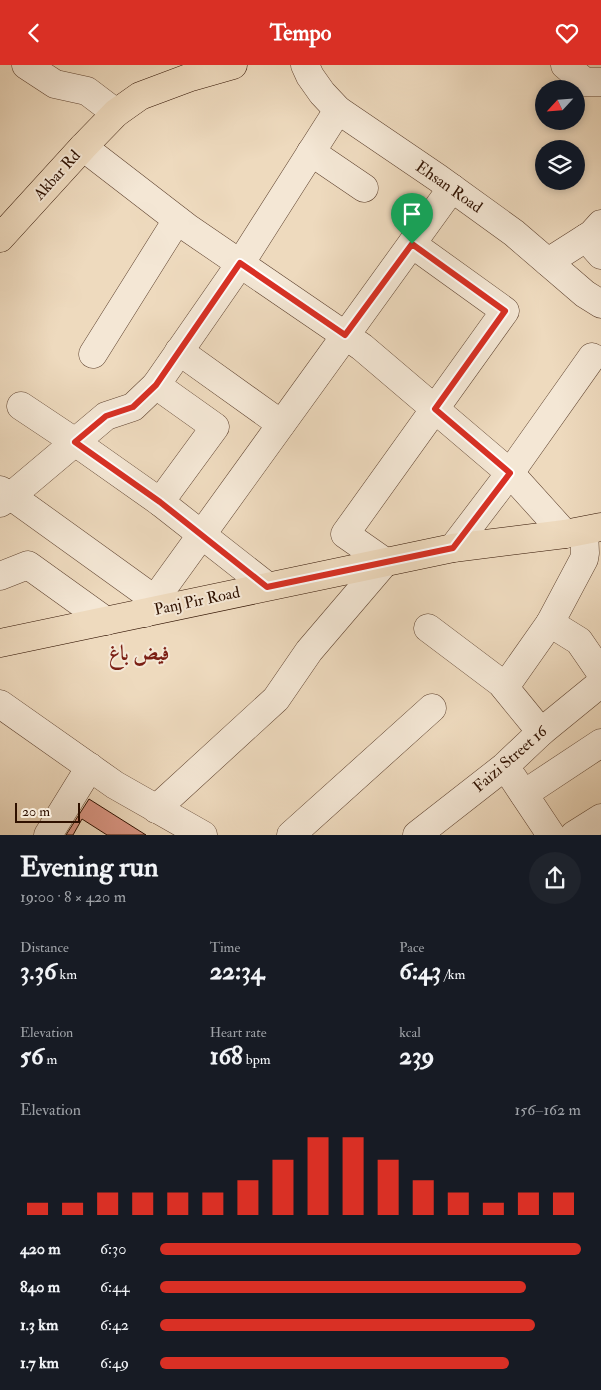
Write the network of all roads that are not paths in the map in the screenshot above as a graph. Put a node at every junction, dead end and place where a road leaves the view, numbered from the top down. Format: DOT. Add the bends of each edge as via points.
graph roads {
  1 [pos="233,65"];
  2 [pos="305,65"];
  3 [pos="565,65"];
  4 [pos="33,67"];
  5 [pos="189,71"];
  6 [pos="601,82"];
  7 [pos="338,110"];
  8 [pos="116,113"];
  9 [pos="83,147"];
  10 [pos="311,152"];
  11 [pos="364,188"];
  12 [pos="452,188"];
  13 [pos="177,220"];
  14 [pos="0,238"];
  15 [pos="596,239"];
  16 [pos="412,244"];
  17 [pos="548,262"];
  18 [pos="240,263"];
  19 [pos="601,304"];
  20 [pos="345,335"];
  21 [pos="179,351"];
  22 [pos="93,354"];
  23 [pos="592,357"];
  24 [pos="156,385"];
  25 [pos="21,406"];
  26 [pos="435,409"];
  27 [pos="281,424"];
  28 [pos="75,442"];
  29 [pos="510,473"];
  30 [pos="4,496"];
  31 [pos="160,502"];
  32 [pos="201,535"];
  33 [pos="587,542"];
  34 [pos="453,548"];
  35 [pos="385,562"];
  36 [pos="0,576"];
  37 [pos="267,587"];
  38 [pos="150,606"];
  39 [pos="106,621"];
  40 [pos="550,623"];
  41 [pos="428,628"];
  42 [pos="0,643"];
  43 [pos="601,673"];
  44 [pos="601,683"];
  45 [pos="505,687"];
  46 [pos="0,704"];
  47 [pos="432,708"];
  48 [pos="541,732"];
  49 [pos="601,743"];
  50 [pos="90,767"];
  51 [pos="504,767"];
  52 [pos="524,793"];
  53 [pos="156,809"];
  54 [pos="601,818"];
  55 [pos="546,833"];
  56 [pos="48,835"];
  57 [pos="203,835"];
  58 [pos="291,835"];
  59 [pos="417,835"];
  60 [pos="574,835"];
  1 -- 5 [label="main road, Akbar Rd"];
  2 -- 7 [label="street, Ehsan Road" via="322,93"];
  3 -- 6 [label="street" via="585,82"];
  4 -- 8 [label="street" via="54,84 87,91"];
  5 -- 8 [label="main road, Akbar Rd"];
  7 -- 10 [label="street"];
  7 -- 12 [label="street, Ehsan Road"];
  8 -- 9 [label="main road, Akbar Rd"];
  9 -- 13 [label="street"];
  9 -- 14 [label="main road, Akbar Rd"];
  10 -- 11 [label="street"];
  10 -- 18 [label="street"];
  12 -- 16 [label="street"];
  12 -- 17 [label="street, Ehsan Road"];
  13 -- 18 [label="street"];
  13 -- 22 [label="street"];
  15 -- 17 [label="street"];
  16 -- 20 [label="street"];
  16 -- 26 [label="street" via="505,311"];
  17 -- 19 [label="street, Ehsan Road"];
  18 -- 20 [label="street"];
  18 -- 21 [label="street"];
  20 -- 26 [label="street"];
  20 -- 27 [label="street"];
  21 -- 24 [label="street"];
  21 -- 27 [label="street"];
  23 -- 29 [label="street"];
  24 -- 28 [label="street" via="133,407 106,416"];
  24 -- 31 [label="street" via="215,427"];
  25 -- 28 [label="street"];
  26 -- 29 [label="street"];
  26 -- 35 [label="street" via="345,534"];
  27 -- 32 [label="street"];
  28 -- 30 [label="street"];
  28 -- 31 [label="street"];
  29 -- 33 [label="street"];
  29 -- 34 [label="street"];
  30 -- 38 [label="street"];
  31 -- 32 [label="street"];
  32 -- 37 [label="street"];
  32 -- 38 [label="street"];
  33 -- 34 [label="main road, Panj Pir Road"];
  33 -- 40 [label="street" via="584,559"];
  34 -- 35 [label="main road, Panj Pir Road"];
  35 -- 37 [label="main road, Panj Pir Road"];
  35 -- 53 [label="street" via="309,651 276,699"];
  36 -- 39 [label="street" via="28,565"];
  37 -- 38 [label="main road, Panj Pir Road"];
  38 -- 39 [label="main road, Panj Pir Road"];
  39 -- 42 [label="main road, Panj Pir Road"];
  40 -- 43 [label="street" via="578,641"];
  40 -- 45 [label="street"];
  41 -- 45 [label="street"];
  44 -- 48 [label="street, Faizi Street 16"];
  45 -- 48 [label="street"];
  46 -- 50 [label="street"];
  47 -- 58 [label="street"];
  48 -- 51 [label="street, Faizi Street 16"];
  49 -- 52 [label="street"];
  50 -- 53 [label="street"];
  50 -- 56 [label="street"];
  51 -- 52 [label="street"];
  51 -- 59 [label="street, Faizi Street 16"];
  52 -- 55 [label="street"];
  53 -- 57 [label="street"];
  54 -- 60 [label="street"];
}
